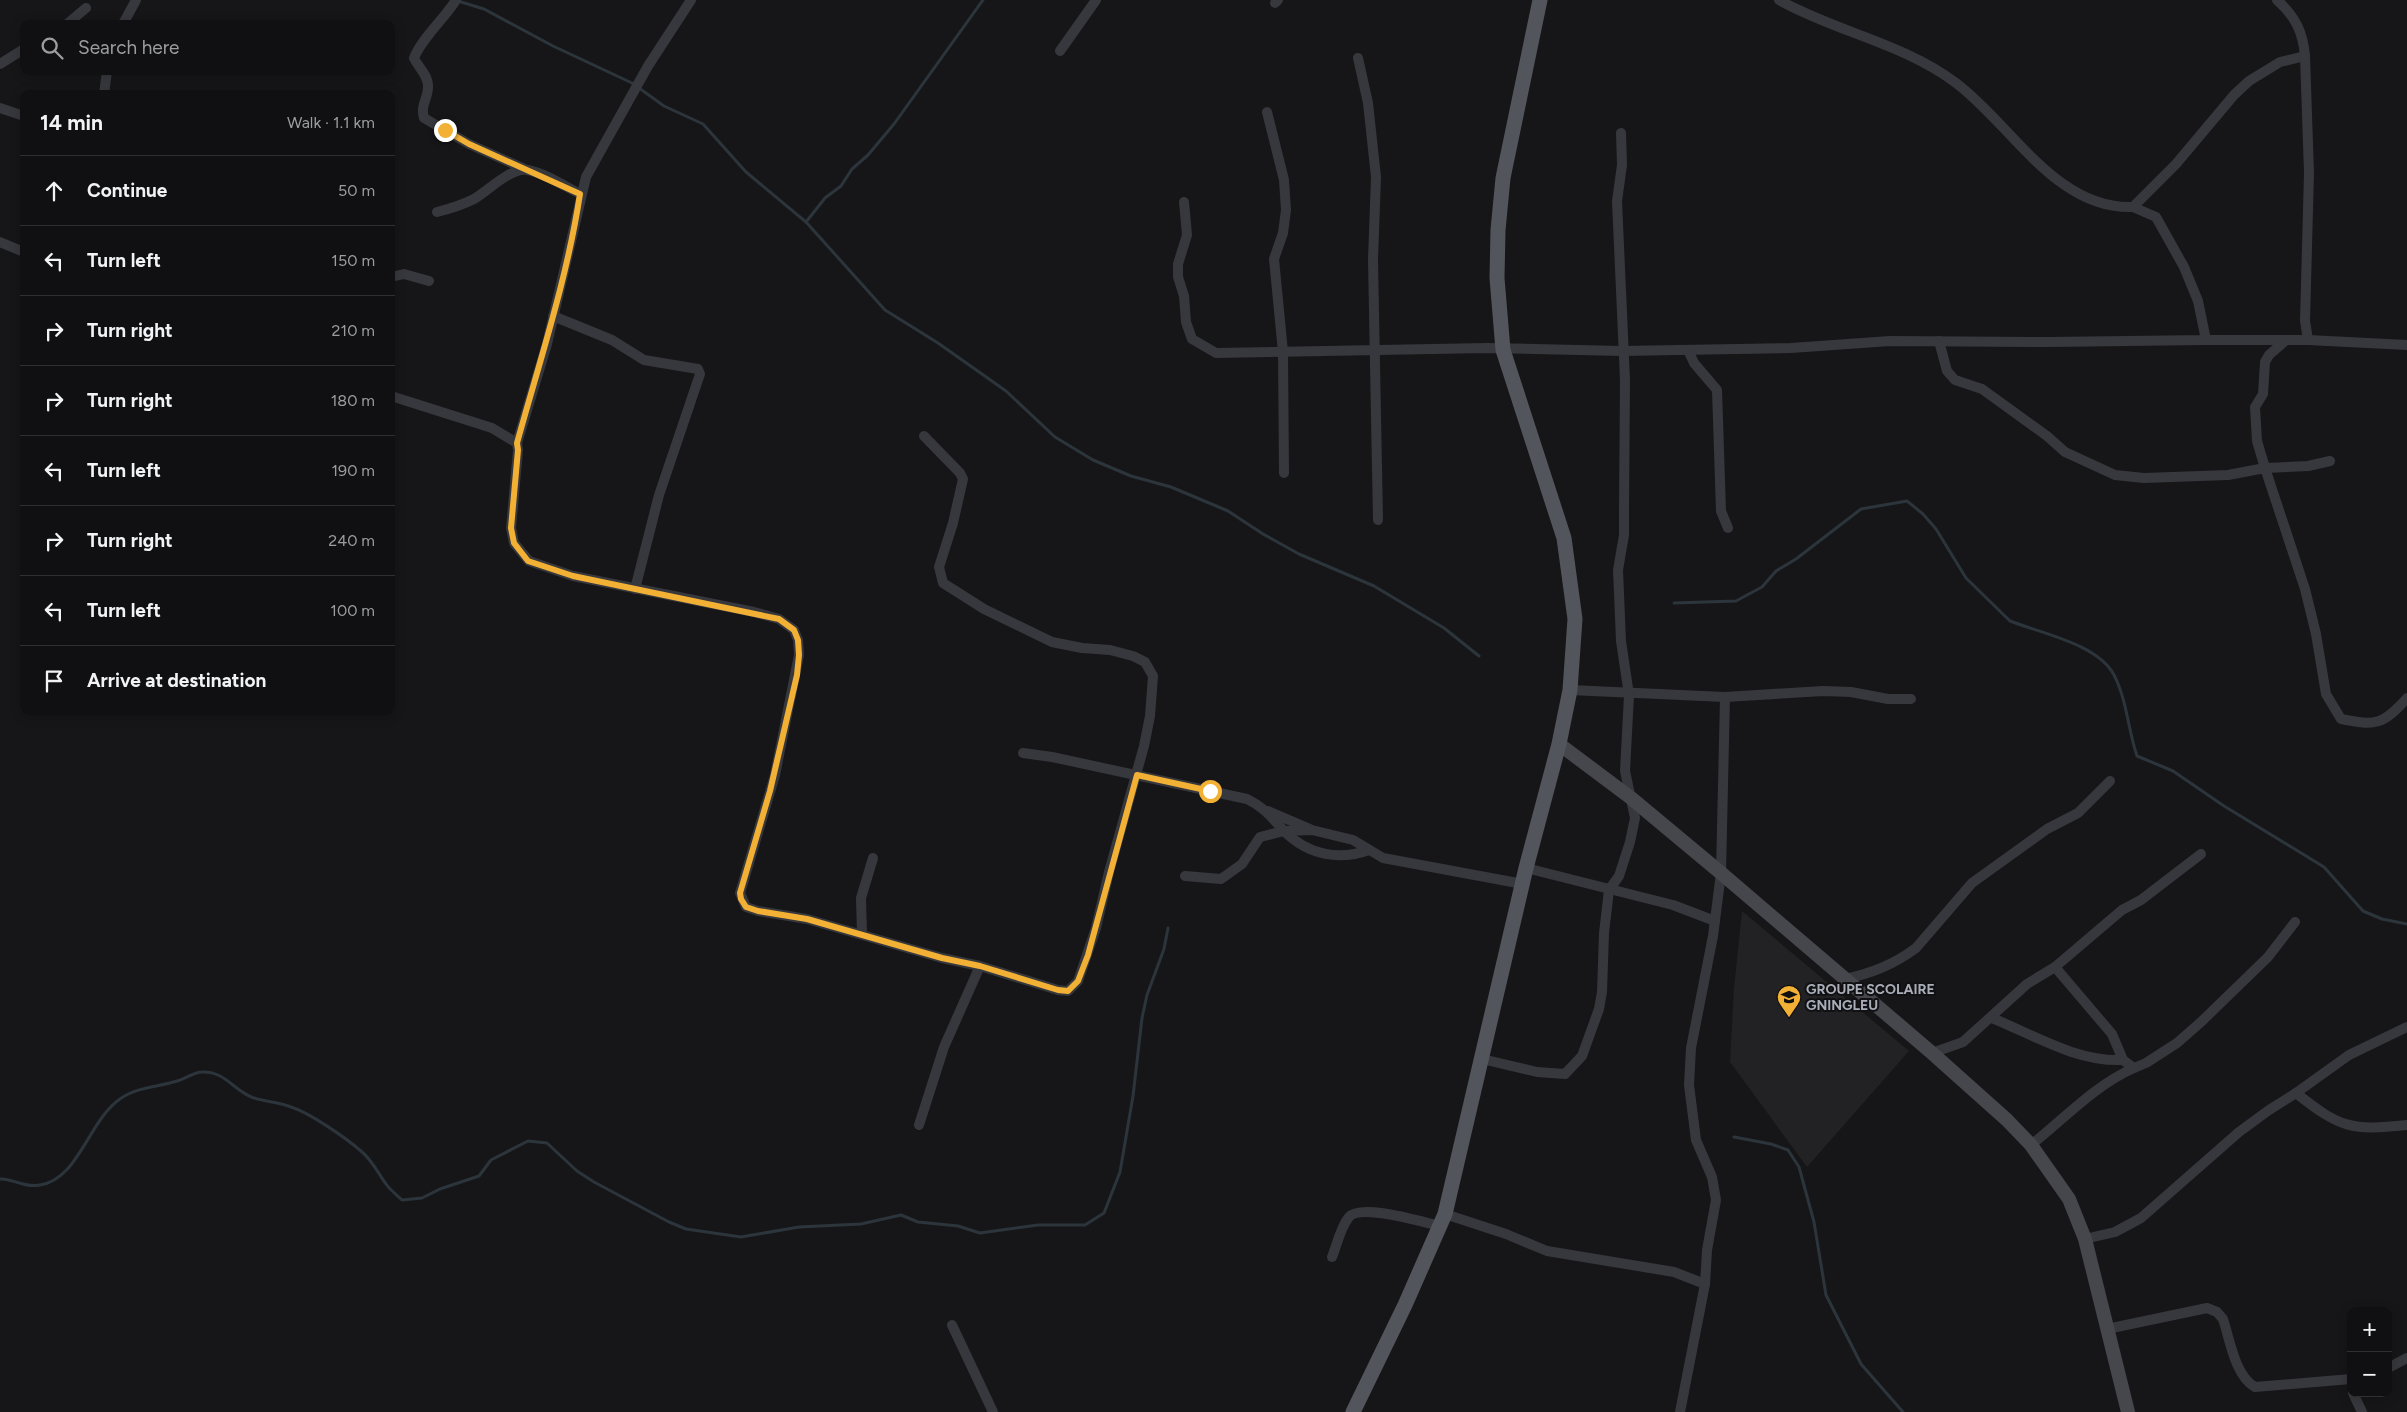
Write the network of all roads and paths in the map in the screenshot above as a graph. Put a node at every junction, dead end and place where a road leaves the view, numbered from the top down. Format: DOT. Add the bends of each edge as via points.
graph roads {
  1 [pos="136,0"];
  2 [pos="456,0"];
  3 [pos="691,0"];
  4 [pos="1096,0"];
  5 [pos="1540,0"];
  6 [pos="1779,0"];
  7 [pos="2277,0"];
  8 [pos="86,8"];
  9 [pos="72,20"];
  10 [pos="125,20"];
  11 [pos="1060,51"];
  12 [pos="20,52"];
  13 [pos="2305,56"];
  14 [pos="1358,58"];
  15 [pos="0,64"];
  16 [pos="106,75"];
  17 [pos="105,90"];
  18 [pos="0,108"];
  19 [pos="1267,112"];
  20 [pos="20,115"];
  21 [pos="1621,133"];
  22 [pos="527,170"];
  23 [pos="580,194"];
  24 [pos="1184,202"];
  25 [pos="2133,207"];
  26 [pos="437,212"];
  27 [pos="0,242"];
  28 [pos="20,250"];
  29 [pos="395,275"];
  30 [pos="429,280"];
  31 [pos="554,316"];
  32 [pos="2206,340"];
  33 [pos="2286,340"];
  34 [pos="2308,340"];
  35 [pos="1939,342"];
  36 [pos="2407,345"];
  37 [pos="1504,350"];
  38 [pos="1688,350"];
  39 [pos="1376,351"];
  40 [pos="1622,351"];
  41 [pos="1283,352"];
  42 [pos="395,397"];
  43 [pos="924,436"];
  44 [pos="517,443"];
  45 [pos="2330,461"];
  46 [pos="2265,468"];
  47 [pos="1284,473"];
  48 [pos="1378,520"];
  49 [pos="1728,528"];
  50 [pos="635,589"];
  51 [pos="1570,690"];
  52 [pos="1629,695"];
  53 [pos="1725,697"];
  54 [pos="2407,698"];
  55 [pos="1911,699"];
  56 [pos="1559,744"];
  57 [pos="1023,753"];
  58 [pos="1137,775"];
  59 [pos="2110,782"];
  60 [pos="1632,798"];
  61 [pos="1267,811"];
  62 [pos="1312,830"];
  63 [pos="1284,831"];
  64 [pos="1369,850"];
  65 [pos="2200,854"];
  66 [pos="873,858"];
  67 [pos="1526,868"];
  68 [pos="1722,873"];
  69 [pos="1185,876"];
  70 [pos="1523,884"];
  71 [pos="1609,890"];
  72 [pos="1716,921"];
  73 [pos="2295,922"];
  74 [pos="862,934"];
  75 [pos="980,966"];
  76 [pos="2055,967"];
  77 [pos="1845,979"];
  78 [pos="1992,1018"];
  79 [pos="2407,1027"];
  80 [pos="1932,1053"];
  81 [pos="1482,1059"];
  82 [pos="2123,1060"];
  83 [pos="2134,1068"];
  84 [pos="2296,1094"];
  85 [pos="919,1125"];
  86 [pos="2407,1125"];
  87 [pos="2031,1145"];
  88 [pos="1442,1220"];
  89 [pos="2085,1239"];
  90 [pos="1332,1257"];
  91 [pos="1705,1284"];
  92 [pos="952,1325"];
  93 [pos="2107,1329"];
  94 [pos="2407,1358"];
  95 [pos="2392,1366"];
  96 [pos="2345,1380"];
  97 [pos="2354,1397"];
  98 [pos="993,1412"];
  99 [pos="1353,1412"];
  100 [pos="1680,1412"];
  101 [pos="2128,1412"];
  102 [pos="2362,1412"];
  1 -- 10 [label="street"];
  2 -- 22 [label="street" via="419,46 414,58 427,77 429,88 422,110 424,118 469,144"];
  3 -- 23 [label="street" via="626,104"];
  4 -- 11 [label="street"];
  5 -- 37 [label="main road" via="1503,178 1497,278"];
  6 -- 25 [label="street" via="1837,28 1921,61 1969,94 2076,194 2105,206"];
  7 -- 13 [label="street" via="2296,21 2304,42"];
  8 -- 9 [label="street"];
  12 -- 15 [label="street"];
  13 -- 25 [label="street" via="2280,62 2249,81 2176,164"];
  13 -- 34 [label="street" via="2309,173 2305,321"];
  14 -- 39 [label="street" via="1368,103 1376,177 1373,260"];
  16 -- 17 [label="street"];
  18 -- 20 [label="street"];
  19 -- 41 [label="street" via="1284,180 1286,210 1283,233 1274,259"];
  21 -- 40 [label="street" via="1622,166 1617,201"];
  22 -- 23 [label="street"];
  22 -- 26 [label="street" via="512,172 472,200"];
  23 -- 31 [label="street"];
  24 -- 41 [label="street" via="1187,235 1180,254 1178,277 1192,339 1216,353"];
  25 -- 32 [label="street" via="2156,217 2184,267 2198,301"];
  27 -- 28 [label="street"];
  29 -- 30 [label="street"];
  31 -- 44 [label="street"];
  31 -- 50 [label="street" via="612,340 644,360 680,364 698,369 700,374 659,495"];
  32 -- 33 [label="street"];
  32 -- 35 [label="street"];
  33 -- 34 [label="street"];
  33 -- 46 [label="street" via="2265,362 2262,394 2255,407 2257,441"];
  34 -- 36 [label="street"];
  35 -- 38 [label="street" via="1890,341 1791,348"];
  35 -- 46 [label="street" via="1947,370 1955,380 1982,389 2065,452 2115,475 2144,478 2228,475"];
  37 -- 39 [label="street"];
  37 -- 40 [label="street"];
  37 -- 51 [label="main road" via="1564,538 1575,618"];
  38 -- 40 [label="street"];
  38 -- 49 [label="street" via="1717,390 1721,511"];
  39 -- 41 [label="street"];
  39 -- 48 [label="street"];
  40 -- 52 [label="street" via="1625,380 1624,518 1618,570 1621,641"];
  41 -- 47 [label="street"];
  42 -- 44 [label="street" via="492,428"];
  43 -- 58 [label="street" via="964,479 939,567 943,583 976,604 1052,642 1110,650 1145,662 1153,676 1150,716"];
  44 -- 50 [label="street" via="511,528 519,551 528,561 573,576"];
  45 -- 46 [label="street" via="2308,466"];
  46 -- 54 [label="street" via="2299,567 2316,634 2326,694 2334,711 2341,719 2372,724 2390,717"];
  50 -- 74 [label="street" via="754,612 779,619 794,630 798,640 797,675 775,775 742,885 741,899 746,907 758,911 807,919"];
  51 -- 52 [label="street"];
  51 -- 56 [label="main road"];
  52 -- 53 [label="street"];
  52 -- 60 [label="street" via="1625,771"];
  53 -- 55 [label="street" via="1823,691"];
  53 -- 68 [label="street"];
  56 -- 60 [label="street"];
  56 -- 67 [label="main road"];
  57 -- 58 [label="street"];
  58 -- 61 [label="street" via="1247,799"];
  58 -- 75 [label="street" via="1096,928 1075,986 1068,991 1058,990"];
  59 -- 77 [label="street" via="2078,813 2048,829 1972,883 1916,948 1888,966"];
  60 -- 68 [label="street"];
  60 -- 71 [label="street" via="1635,818 1632,836 1619,876"];
  61 -- 62 [label="street"];
  61 -- 63 [label="street"];
  62 -- 63 [label="street"];
  62 -- 64 [label="street" via="1353,840"];
  63 -- 64 [label="street" via="1328,856 1354,855"];
  63 -- 69 [label="street" via="1260,837 1242,864 1221,879"];
  64 -- 70 [label="street" via="1383,858"];
  65 -- 76 [label="street" via="2141,900 2122,910"];
  66 -- 74 [label="street" via="861,898"];
  67 -- 70 [label="main road"];
  67 -- 71 [label="street"];
  68 -- 72 [label="street"];
  68 -- 77 [label="street"];
  70 -- 81 [label="main road"];
  71 -- 72 [label="street" via="1673,905"];
  71 -- 81 [label="street" via="1602,992 1582,1056 1565,1074 1537,1072"];
  72 -- 91 [label="street" via="1698,1007 1689,1084 1696,1140 1712,1177 1716,1200"];
  73 -- 83 [label="street" via="2268,957 2201,1022 2177,1043"];
  74 -- 75 [label="street"];
  75 -- 85 [label="street" via="944,1046"];
  76 -- 78 [label="street" via="2026,984"];
  76 -- 82 [label="street" via="2112,1034"];
  77 -- 80 [label="street"];
  78 -- 80 [label="street" via="1963,1042"];
  78 -- 82 [label="street" via="2070,1051 2099,1059"];
  79 -- 84 [label="street" via="2349,1055"];
  80 -- 87 [label="street"];
  81 -- 88 [label="main road"];
  82 -- 83 [label="street"];
  83 -- 87 [label="street" via="2100,1087"];
  84 -- 86 [label="street" via="2339,1123 2372,1128"];
  84 -- 89 [label="street" via="2239,1132 2141,1218 2115,1232"];
  87 -- 89 [label="street" via="2069,1199"];
  88 -- 90 [label="street" via="1356,1213 1349,1217 1343,1228"];
  88 -- 91 [label="street" via="1506,1234 1547,1251 1674,1272"];
  88 -- 99 [label="main road"];
  89 -- 93 [label="street"];
  91 -- 100 [label="street"];
  92 -- 98 [label="street"];
  93 -- 96 [label="street" via="2207,1308 2223,1319 2241,1372 2255,1388"];
  93 -- 101 [label="street"];
  94 -- 95 [label="street"];
  97 -- 102 [label="street"];
}
